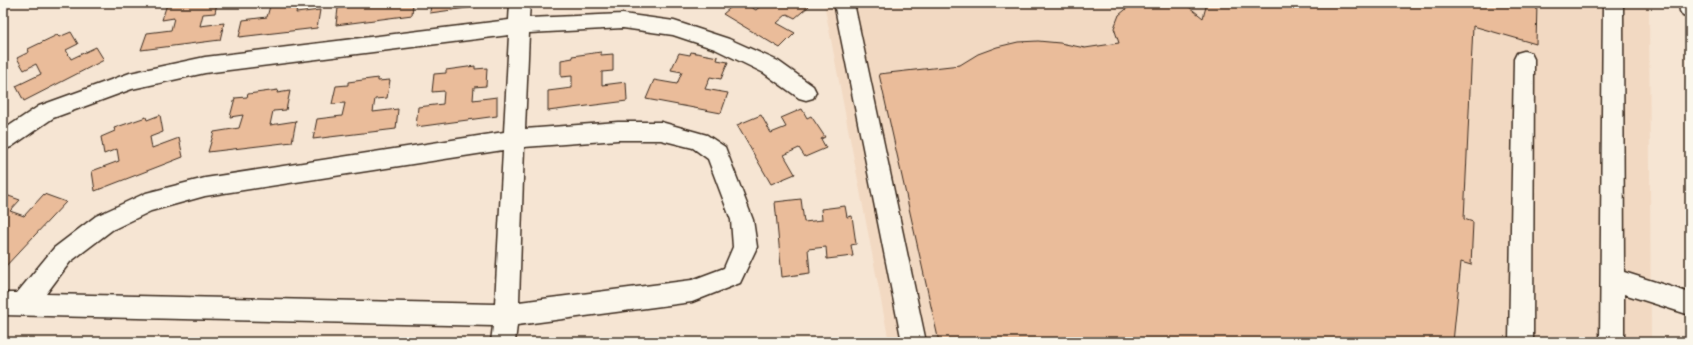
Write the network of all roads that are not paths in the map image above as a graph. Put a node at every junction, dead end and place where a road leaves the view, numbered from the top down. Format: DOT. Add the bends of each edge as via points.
graph roads {
  1 [pos="520,3"];
  2 [pos="844,3"];
  3 [pos="1613,3"];
  4 [pos="1689,3"];
  5 [pos="1690,11"];
  6 [pos="519,26"];
  7 [pos="1524,59"];
  8 [pos="806,92"];
  9 [pos="514,139"];
  10 [pos="3,141"];
  11 [pos="1612,279"];
  12 [pos="13,304"];
  13 [pos="1690,304"];
  14 [pos="506,315"];
  15 [pos="503,342"];
  16 [pos="914,342"];
  17 [pos="1521,342"];
  18 [pos="1612,342"];
  1 -- 6 [label="main road"];
  2 -- 16 [label="main road"];
  3 -- 11 [label="main road"];
  4 -- 5 [label="main road"];
  6 -- 8 [label="main road" via="623,21 674,28 722,44 771,67"];
  6 -- 9 [label="main road"];
  6 -- 10 [label="main road" via="205,65 130,81 46,112"];
  7 -- 17 [label="main road"];
  9 -- 12 [label="main road" via="204,187 146,203 104,223 62,255"];
  9 -- 14 [label="main road"];
  9 -- 14 [label="main road" via="618,131 661,131 699,141 717,153 742,220 745,247 732,276 692,291"];
  11 -- 13 [label="main road"];
  11 -- 18 [label="main road"];
  12 -- 14 [label="main road"];
  14 -- 15 [label="main road"];
}
